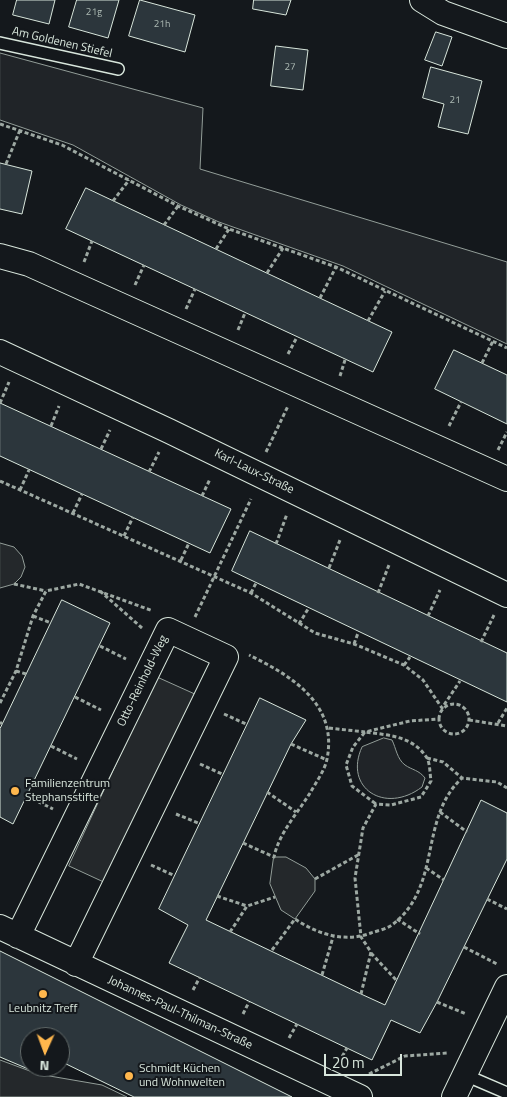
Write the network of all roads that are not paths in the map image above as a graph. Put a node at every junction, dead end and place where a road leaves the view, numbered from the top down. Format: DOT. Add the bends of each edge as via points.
graph roads {
  1 [pos="422,0"];
  2 [pos="507,36"];
  3 [pos="0,43"];
  4 [pos="118,69"];
  5 [pos="0,256"];
  6 [pos="0,352"];
  7 [pos="507,479"];
  8 [pos="507,595"];
  9 [pos="9,932"];
  10 [pos="76,964"];
  11 [pos="507,987"];
  12 [pos="465,1075"];
  13 [pos="351,1093"];
  14 [pos="507,1093"];
  15 [pos="454,1097"];
  1 -- 2 [label="street" via="443,13"];
  3 -- 4 [label="lane, Am Goldenen Stiefel"];
  5 -- 7 [label="street" via="29,264"];
  6 -- 8 [label="street, Karl-Laux-Straße"];
  9 -- 10 [label="street, Johannes-Paul-Thilman-Straße"];
  9 -- 10 [label="street, Otto-Reinhold-Weg" via="171,637 226,657"];
  10 -- 13 [label="street, Johannes-Paul-Thilman-Straße"];
  11 -- 12 [label="street"];
  12 -- 14 [label="lane"];
  12 -- 15 [label="street"];
}
